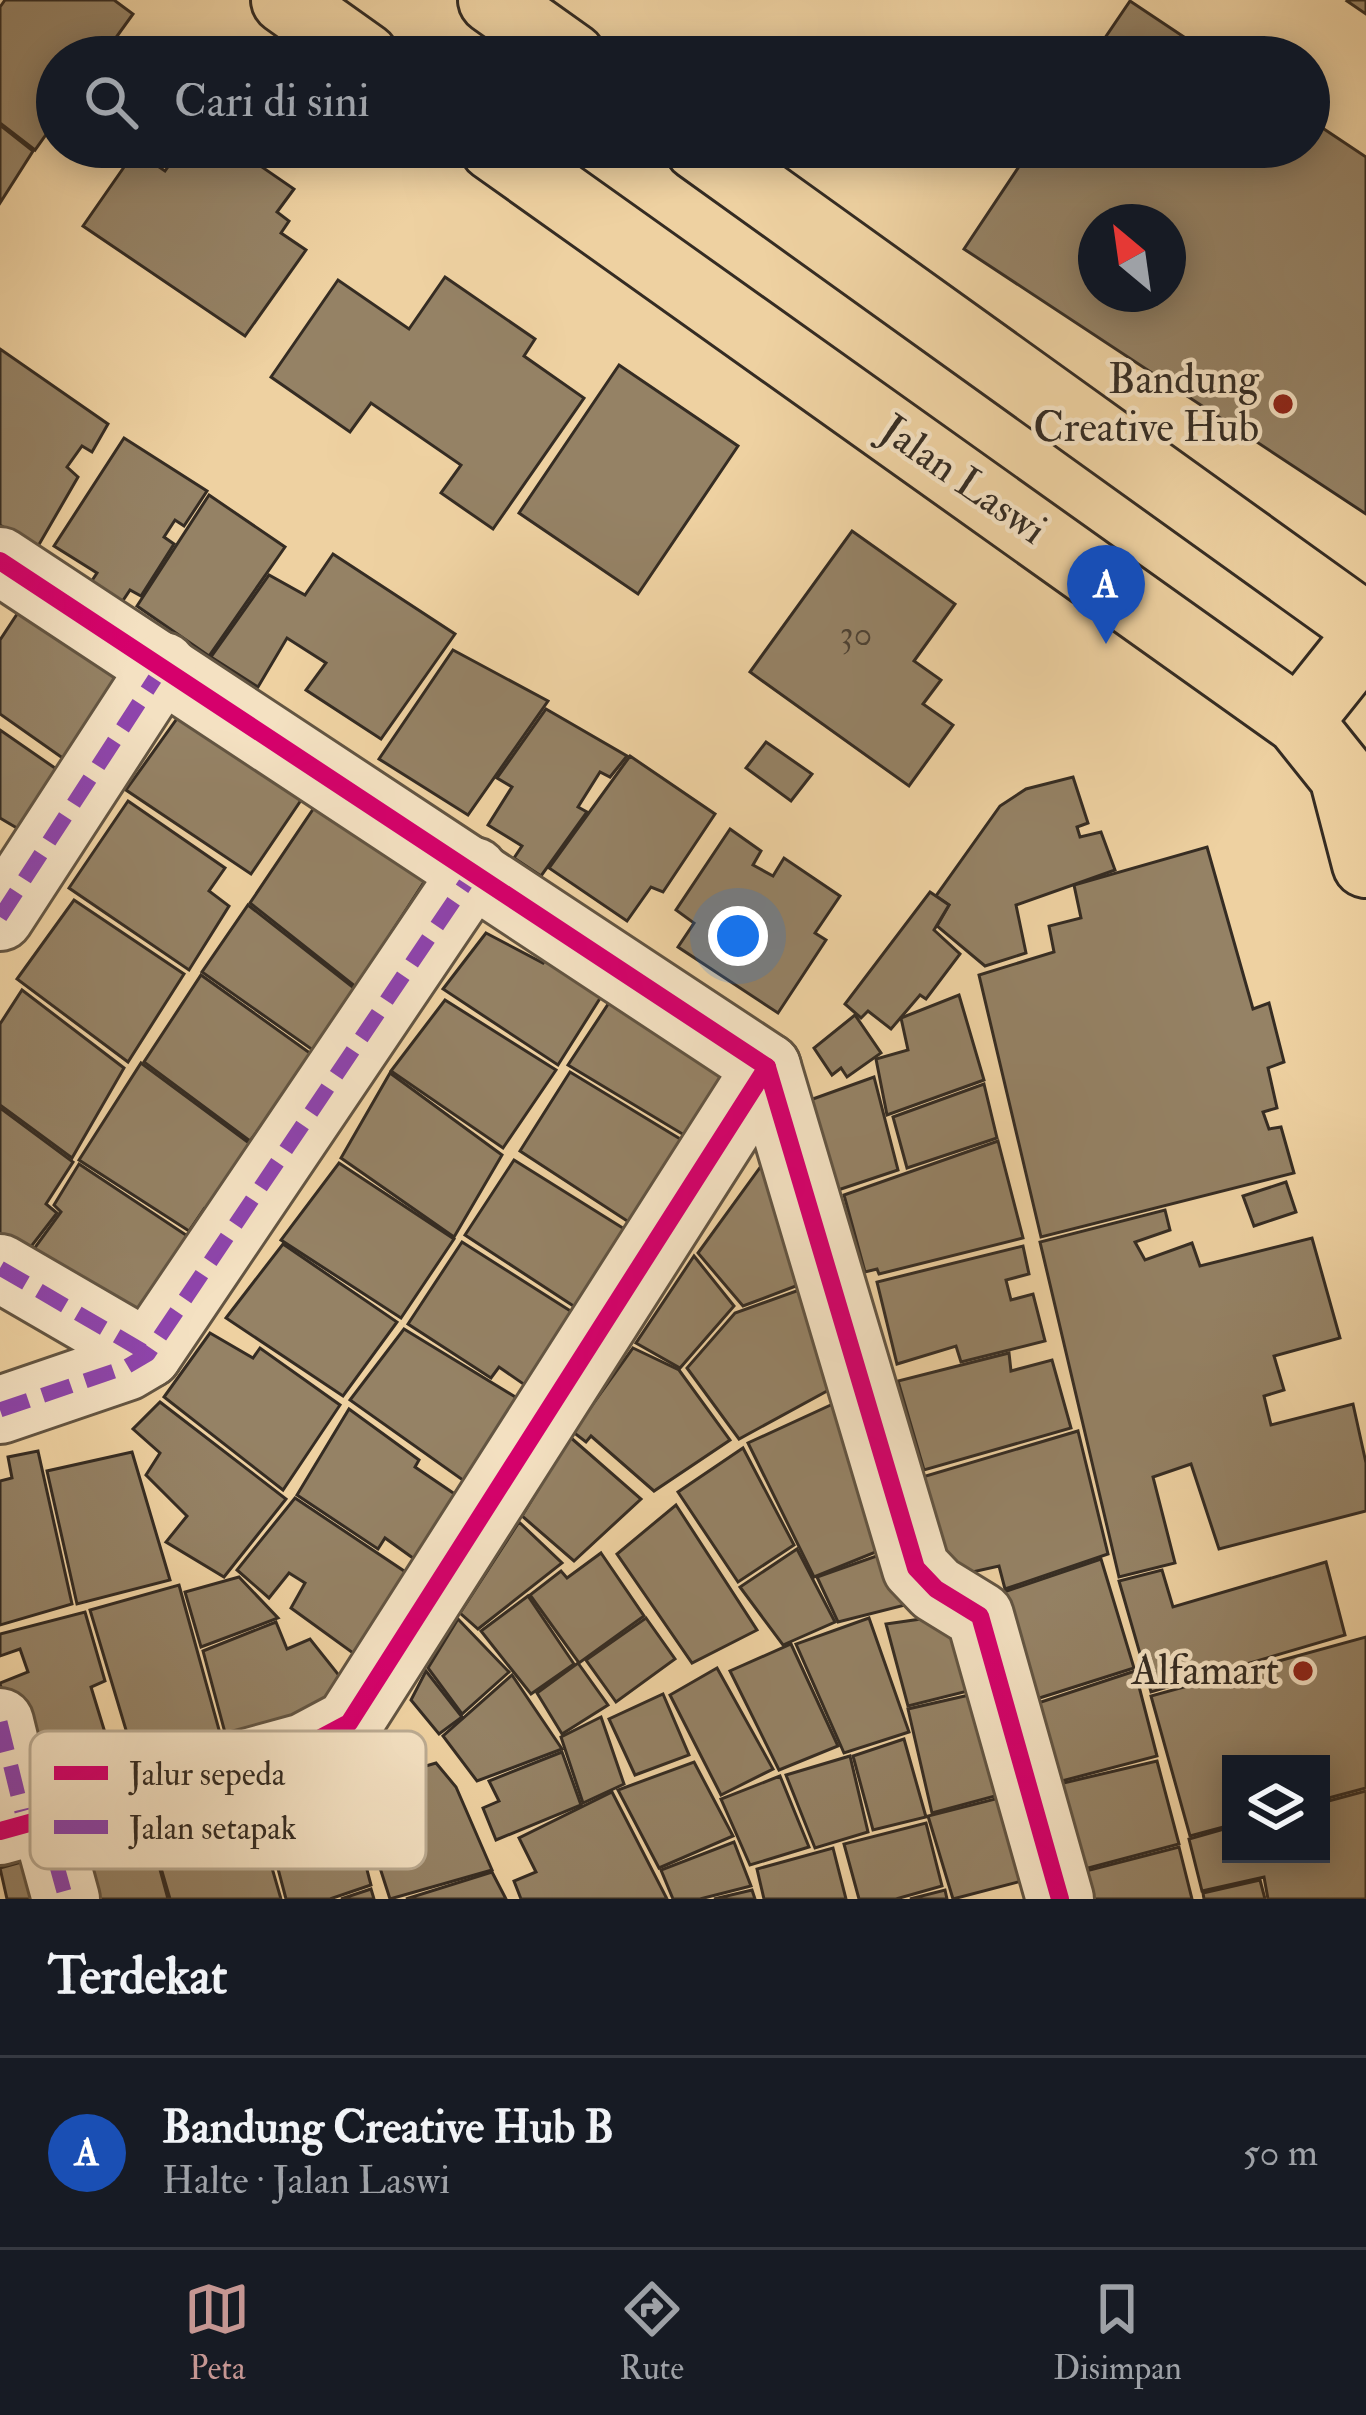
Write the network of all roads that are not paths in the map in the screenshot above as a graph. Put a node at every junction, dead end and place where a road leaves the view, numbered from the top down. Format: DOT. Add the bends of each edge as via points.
graph roads {
  1 [pos="285,0"];
  2 [pos="336,36"];
  3 [pos="522,168"];
  4 [pos="727,168"];
  5 [pos="0,561"];
  6 [pos="1366,627"];
  7 [pos="1366,637"];
  8 [pos="163,666"];
  9 [pos="1299,721"];
  10 [pos="1355,763"];
  11 [pos="1366,864"];
  12 [pos="475,871"];
  13 [pos="0,917"];
  14 [pos="767,1067"];
  15 [pos="0,1268"];
  16 [pos="148,1354"];
  17 [pos="0,1410"];
  18 [pos="0,1722"];
  19 [pos="335,1731"];
  20 [pos="23,1825"];
  21 [pos="48,1869"];
  22 [pos="65,1899"];
  23 [pos="1060,1899"];
  1 -- 2 [label="main road"];
  3 -- 9 [label="main road, Jalan Laswi"];
  4 -- 6 [label="main road"];
  5 -- 8 [label="street"];
  7 -- 9 [label="main road"];
  8 -- 12 [label="street"];
  8 -- 13 [label="street"];
  9 -- 10 [label="main road, Jalan Laswi"];
  10 -- 11 [label="main road, Jalan Laswi"];
  12 -- 14 [label="street"];
  12 -- 16 [label="street"];
  14 -- 19 [label="street" via="350,1723"];
  14 -- 23 [label="street" via="916,1568 980,1616"];
  15 -- 16 [label="street"];
  16 -- 17 [label="street"];
  18 -- 20 [label="street"];
  21 -- 22 [label="street"];
}
